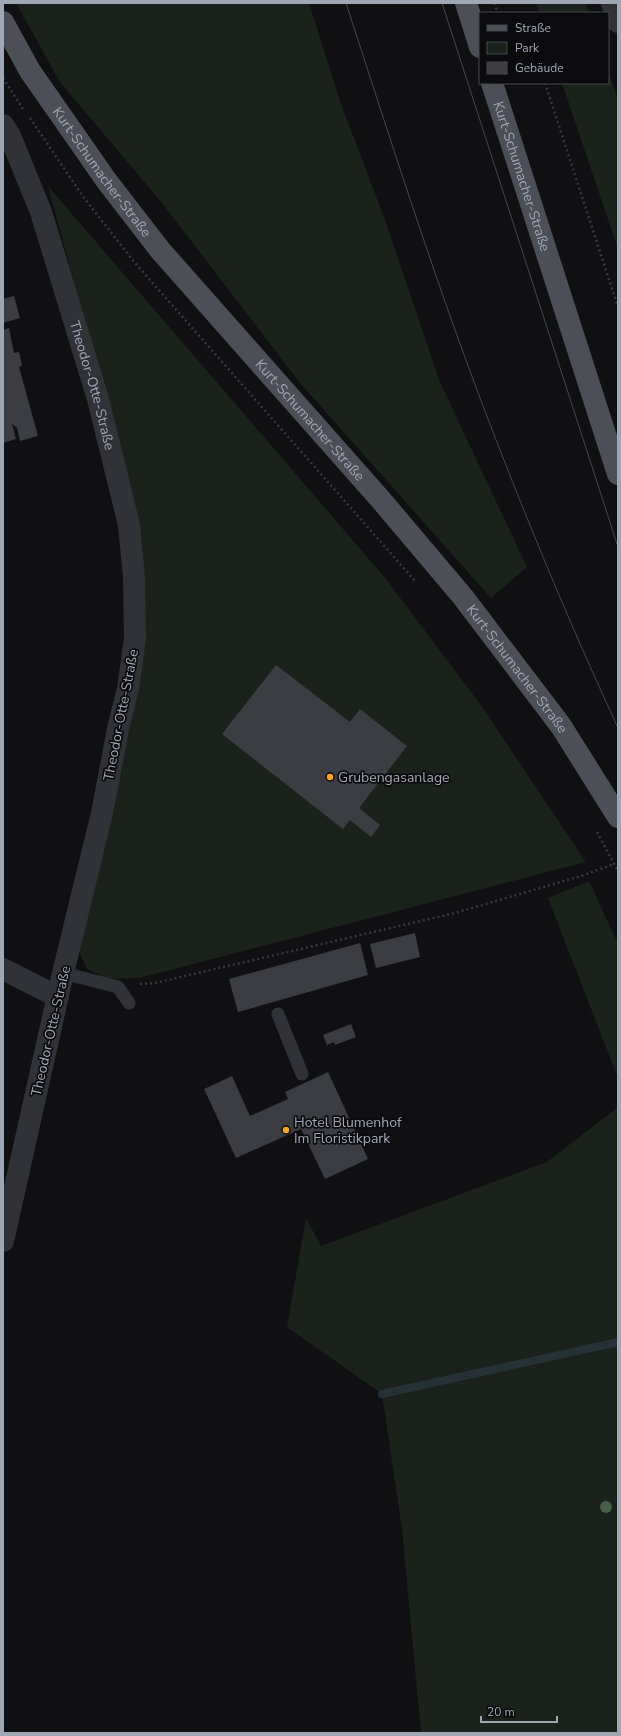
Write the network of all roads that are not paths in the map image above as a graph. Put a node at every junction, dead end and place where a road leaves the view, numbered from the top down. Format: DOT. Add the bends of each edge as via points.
graph roads {
  1 [pos="466,3"];
  2 [pos="612,3"];
  3 [pos="3,22"];
  4 [pos="618,22"];
  5 [pos="479,44"];
  6 [pos="492,84"];
  7 [pos="3,124"];
  8 [pos="618,474"];
  9 [pos="618,817"];
  10 [pos="3,969"];
  11 [pos="64,973"];
  12 [pos="58,997"];
  13 [pos="129,1003"];
  14 [pos="278,1014"];
  15 [pos="302,1074"];
  16 [pos="3,1242"];
  1 -- 5 [label="main road"];
  2 -- 4 [label="street"];
  3 -- 9 [label="main road, Kurt-Schumacher-Straße" via="35,77 106,180 160,250 381,500 463,597 561,726"];
  6 -- 8 [label="main road, Kurt-Schumacher-Straße"];
  7 -- 11 [label="street, Theodor-Otte-Straße" via="41,212 98,399 129,525 134,577 135,638 130,681"];
  10 -- 12 [label="street"];
  11 -- 12 [label="street, Theodor-Otte-Straße"];
  11 -- 13 [label="lane" via="118,987"];
  12 -- 16 [label="street, Theodor-Otte-Straße"];
  14 -- 15 [label="lane"];
}
